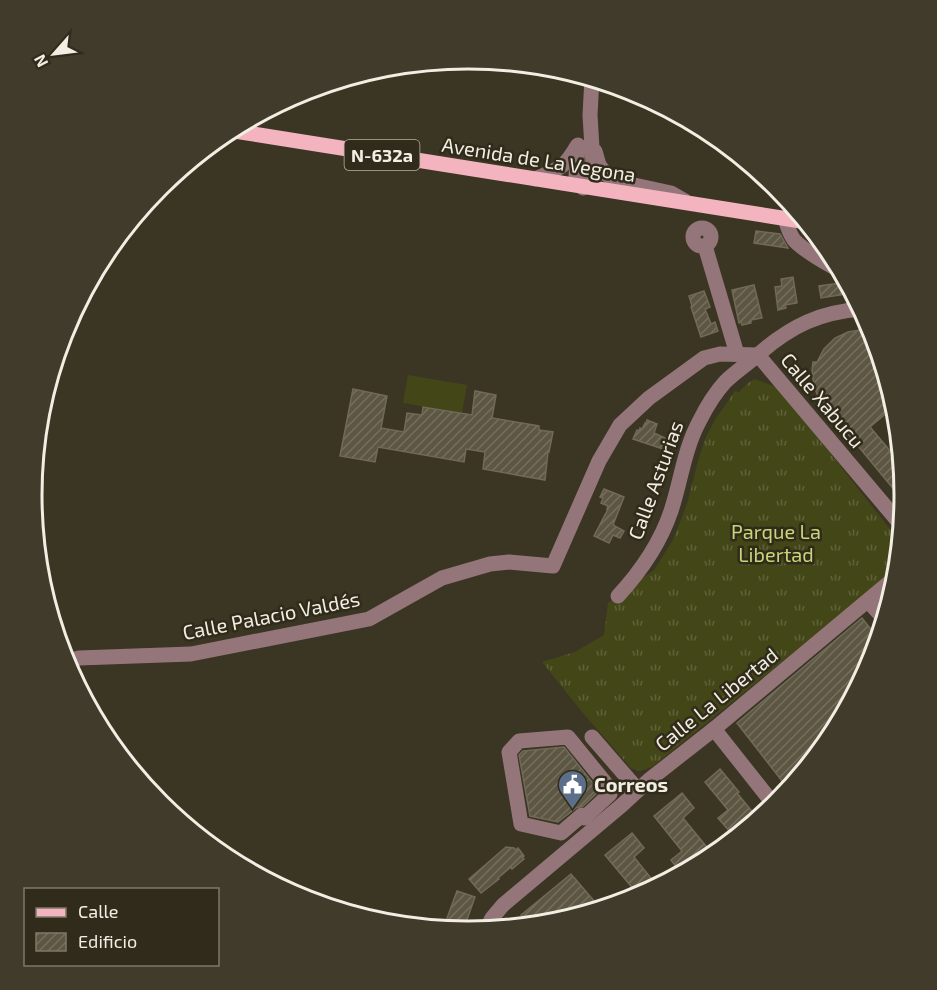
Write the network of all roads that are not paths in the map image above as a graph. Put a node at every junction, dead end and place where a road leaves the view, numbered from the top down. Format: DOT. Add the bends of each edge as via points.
graph roads {
  1 [pos="592,87"];
  2 [pos="244,133"];
  3 [pos="585,143"];
  4 [pos="535,179"];
  5 [pos="583,188"];
  6 [pos="688,203"];
  7 [pos="785,218"];
  8 [pos="794,220"];
  9 [pos="705,246"];
  10 [pos="828,266"];
  11 [pos="853,310"];
  12 [pos="737,354"];
  13 [pos="758,355"];
  14 [pos="894,517"];
  15 [pos="885,587"];
  16 [pos="618,596"];
  17 [pos="868,601"];
  18 [pos="878,612"];
  19 [pos="75,659"];
  20 [pos="714,729"];
  21 [pos="592,737"];
  22 [pos="638,790"];
  23 [pos="594,796"];
  24 [pos="768,799"];
  25 [pos="586,821"];
  26 [pos="490,921"];
  1 -- 3 [label="street"];
  2 -- 4 [label="main road, Avenida de La Vegona / N-632a"];
  3 -- 4 [label="street" via="559,169"];
  3 -- 5 [label="street" via="576,177"];
  3 -- 6 [label="street" via="606,174 616,181 671,193"];
  4 -- 5 [label="main road, Avenida de La Vegona / N-632a"];
  5 -- 6 [label="main road, Avenida de La Vegona / N-632a"];
  6 -- 7 [label="main road, Avenida de La Vegona / N-632a"];
  7 -- 8 [label="main road, Avenida de La Vegona / N-632a"];
  7 -- 10 [label="street" via="795,242"];
  9 -- 12 [label="street"];
  11 -- 13 [label="street, Calle Asturias" via="820,316 797,326"];
  12 -- 13 [label="street, Calle Palacio Valdés"];
  12 -- 19 [label="street, Calle Palacio Valdés" via="704,358 649,398 620,426 599,461 553,566 490,564 442,578 369,619 191,654"];
  13 -- 14 [label="street, Calle Xabucu"];
  13 -- 16 [label="street, Calle Asturias" via="724,383 699,421 659,542"];
  15 -- 17 [label="street, Calle La Libertad"];
  17 -- 18 [label="street"];
  17 -- 20 [label="street, Calle La Libertad"];
  20 -- 22 [label="street, Calle La Libertad"];
  20 -- 24 [label="street"];
  21 -- 22 [label="street"];
  22 -- 25 [label="street, Calle La Libertad"];
  23 -- 25 [label="street" via="585,810"];
  25 -- 25 [label="street" via="610,794 568,737 519,741 509,752 521,824 561,833"];
  25 -- 26 [label="street, Calle La Libertad"];
}
